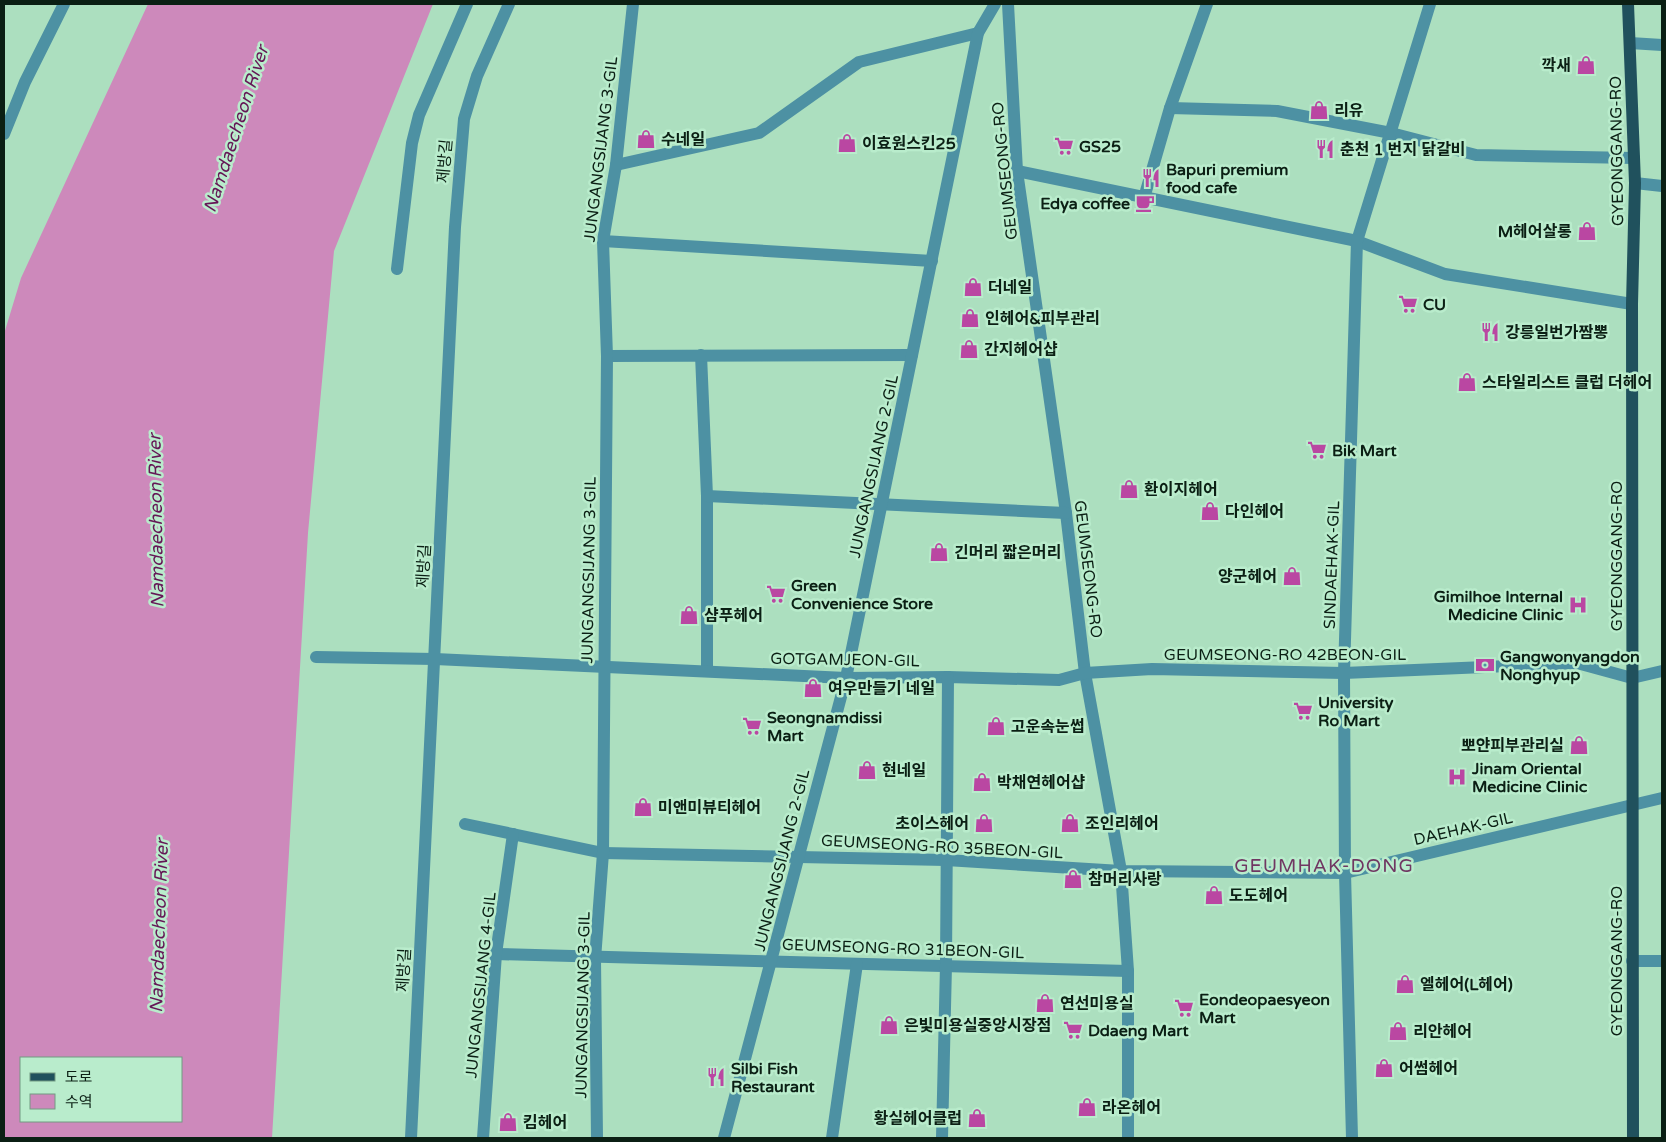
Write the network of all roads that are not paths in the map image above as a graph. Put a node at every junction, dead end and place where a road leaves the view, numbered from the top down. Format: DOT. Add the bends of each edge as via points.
graph roads {
  1 [pos="64,4"];
  2 [pos="467,4"];
  3 [pos="509,4"];
  4 [pos="633,4"];
  5 [pos="995,4"];
  6 [pos="1008,4"];
  7 [pos="1207,4"];
  8 [pos="1430,4"];
  9 [pos="1628,4"];
  10 [pos="978,33"];
  11 [pos="1630,44"];
  12 [pos="1662,45"];
  13 [pos="1170,108"];
  14 [pos="4,134"];
  15 [pos="1391,134"];
  16 [pos="1634,158"];
  17 [pos="616,165"];
  18 [pos="1017,171"];
  19 [pos="1635,183"];
  20 [pos="1662,186"];
  21 [pos="1144,198"];
  22 [pos="603,241"];
  23 [pos="1357,241"];
  24 [pos="932,261"];
  25 [pos="396,269"];
  26 [pos="1632,304"];
  27 [pos="701,355"];
  28 [pos="912,355"];
  29 [pos="607,356"];
  30 [pos="707,496"];
  31 [pos="882,504"];
  32 [pos="1066,513"];
  33 [pos="316,657"];
  34 [pos="435,659"];
  35 [pos="603,666"];
  36 [pos="707,671"];
  37 [pos="1662,671"];
  38 [pos="1085,672"];
  39 [pos="1344,673"];
  40 [pos="948,677"];
  41 [pos="846,678"];
  42 [pos="1632,678"];
  43 [pos="1662,798"];
  44 [pos="1632,805"];
  45 [pos="465,824"];
  46 [pos="513,834"];
  47 [pos="603,853"];
  48 [pos="798,856"];
  49 [pos="946,860"];
  50 [pos="1120,871"];
  51 [pos="1345,873"];
  52 [pos="496,954"];
  53 [pos="595,959"];
  54 [pos="772,961"];
  55 [pos="1632,961"];
  56 [pos="1662,961"];
  57 [pos="857,964"];
  58 [pos="946,965"];
  59 [pos="1128,971"];
  60 [pos="411,1138"];
  61 [pos="483,1138"];
  62 [pos="597,1138"];
  63 [pos="724,1138"];
  64 [pos="832,1138"];
  65 [pos="942,1138"];
  66 [pos="1128,1138"];
  67 [pos="1352,1138"];
  68 [pos="1633,1138"];
  1 -- 14 [label="street" via="25,82"];
  2 -- 25 [label="street" via="419,115 412,143"];
  3 -- 34 [label="street, 제방길" via="477,76 464,119 455,227"];
  4 -- 17 [label="street, JUNGANGSIJANG 3-GIL"];
  5 -- 10 [label="street, JUNGANGSIJANG 2-GIL"];
  6 -- 18 [label="street, GEUMSEONG-RO"];
  7 -- 13 [label="street"];
  8 -- 15 [label="street, SINDAEHAK-GIL"];
  9 -- 11 [label="main road, GYEONGGANG-RO"];
  10 -- 17 [label="street" via="859,62 758,133"];
  10 -- 24 [label="street, JUNGANGSIJANG 2-GIL"];
  11 -- 12 [label="street"];
  11 -- 16 [label="main road, GYEONGGANG-RO"];
  13 -- 15 [label="street" via="1277,111"];
  13 -- 21 [label="street"];
  15 -- 16 [label="street" via="1476,155"];
  15 -- 23 [label="street, SINDAEHAK-GIL"];
  16 -- 19 [label="main road, GYEONGGANG-RO"];
  17 -- 22 [label="street, JUNGANGSIJANG 3-GIL"];
  18 -- 21 [label="street"];
  18 -- 32 [label="street, GEUMSEONG-RO"];
  19 -- 20 [label="street"];
  19 -- 26 [label="main road, GYEONGGANG-RO"];
  21 -- 23 [label="street"];
  22 -- 24 [label="street"];
  22 -- 29 [label="street, JUNGANGSIJANG 3-GIL"];
  23 -- 26 [label="street" via="1445,274"];
  23 -- 39 [label="street, SINDAEHAK-GIL"];
  24 -- 28 [label="street, JUNGANGSIJANG 2-GIL"];
  26 -- 42 [label="main road, GYEONGGANG-RO"];
  27 -- 28 [label="street"];
  27 -- 29 [label="street"];
  27 -- 30 [label="street"];
  28 -- 31 [label="street, JUNGANGSIJANG 2-GIL"];
  29 -- 35 [label="street, JUNGANGSIJANG 3-GIL"];
  30 -- 31 [label="street"];
  30 -- 36 [label="street"];
  31 -- 32 [label="street"];
  31 -- 41 [label="street, JUNGANGSIJANG 2-GIL"];
  32 -- 38 [label="street, GEUMSEONG-RO"];
  33 -- 34 [label="street, GOTGAMJEON-GIL"];
  34 -- 35 [label="street, GOTGAMJEON-GIL"];
  34 -- 60 [label="street, 제방길"];
  35 -- 36 [label="street, GOTGAMJEON-GIL"];
  35 -- 47 [label="street, JUNGANGSIJANG 3-GIL"];
  36 -- 41 [label="street, GOTGAMJEON-GIL"];
  37 -- 42 [label="street"];
  38 -- 39 [label="street, GEUMSEONG-RO 42BEON-GIL" via="1152,669"];
  38 -- 40 [label="street, GOTGAMJEON-GIL" via="1059,680"];
  38 -- 50 [label="street, GEUMSEONG-RO"];
  39 -- 42 [label="street, GEUMSEONG-RO 42BEON-GIL" via="1577,663"];
  39 -- 51 [label="street, SINDAEHAK-GIL"];
  40 -- 41 [label="street, GOTGAMJEON-GIL"];
  40 -- 49 [label="street"];
  41 -- 48 [label="street, JUNGANGSIJANG 2-GIL"];
  42 -- 44 [label="main road, GYEONGGANG-RO"];
  43 -- 44 [label="street, DAEHAK-GIL"];
  44 -- 51 [label="street, DAEHAK-GIL"];
  44 -- 55 [label="main road, GYEONGGANG-RO"];
  45 -- 46 [label="street, GEUMSEONG-RO 35BEON-GIL"];
  46 -- 47 [label="street, GEUMSEONG-RO 35BEON-GIL"];
  46 -- 52 [label="street, JUNGANGSIJANG 4-GIL"];
  47 -- 48 [label="street, GEUMSEONG-RO 35BEON-GIL"];
  47 -- 53 [label="street, JUNGANGSIJANG 3-GIL"];
  48 -- 49 [label="street, GEUMSEONG-RO 35BEON-GIL"];
  48 -- 54 [label="street, JUNGANGSIJANG 2-GIL"];
  49 -- 50 [label="street, GEUMSEONG-RO 35BEON-GIL"];
  49 -- 58 [label="street"];
  50 -- 51 [label="street, DAEHAK-GIL"];
  50 -- 59 [label="street, GEUMSEONG-RO"];
  51 -- 67 [label="street, SINDAEHAK-GIL"];
  52 -- 53 [label="street, GEUMSEONG-RO 31BEON-GIL"];
  52 -- 61 [label="street, JUNGANGSIJANG 4-GIL"];
  53 -- 54 [label="street, GEUMSEONG-RO 31BEON-GIL"];
  53 -- 62 [label="street, JUNGANGSIJANG 3-GIL"];
  54 -- 57 [label="street, GEUMSEONG-RO 31BEON-GIL"];
  54 -- 63 [label="street, JUNGANGSIJANG 2-GIL"];
  55 -- 56 [label="street"];
  55 -- 68 [label="main road, GYEONGGANG-RO"];
  57 -- 58 [label="street, GEUMSEONG-RO 31BEON-GIL"];
  57 -- 64 [label="street"];
  58 -- 59 [label="street, GEUMSEONG-RO 31BEON-GIL"];
  58 -- 65 [label="street"];
  59 -- 66 [label="street, GEUMSEONG-RO"];
}
